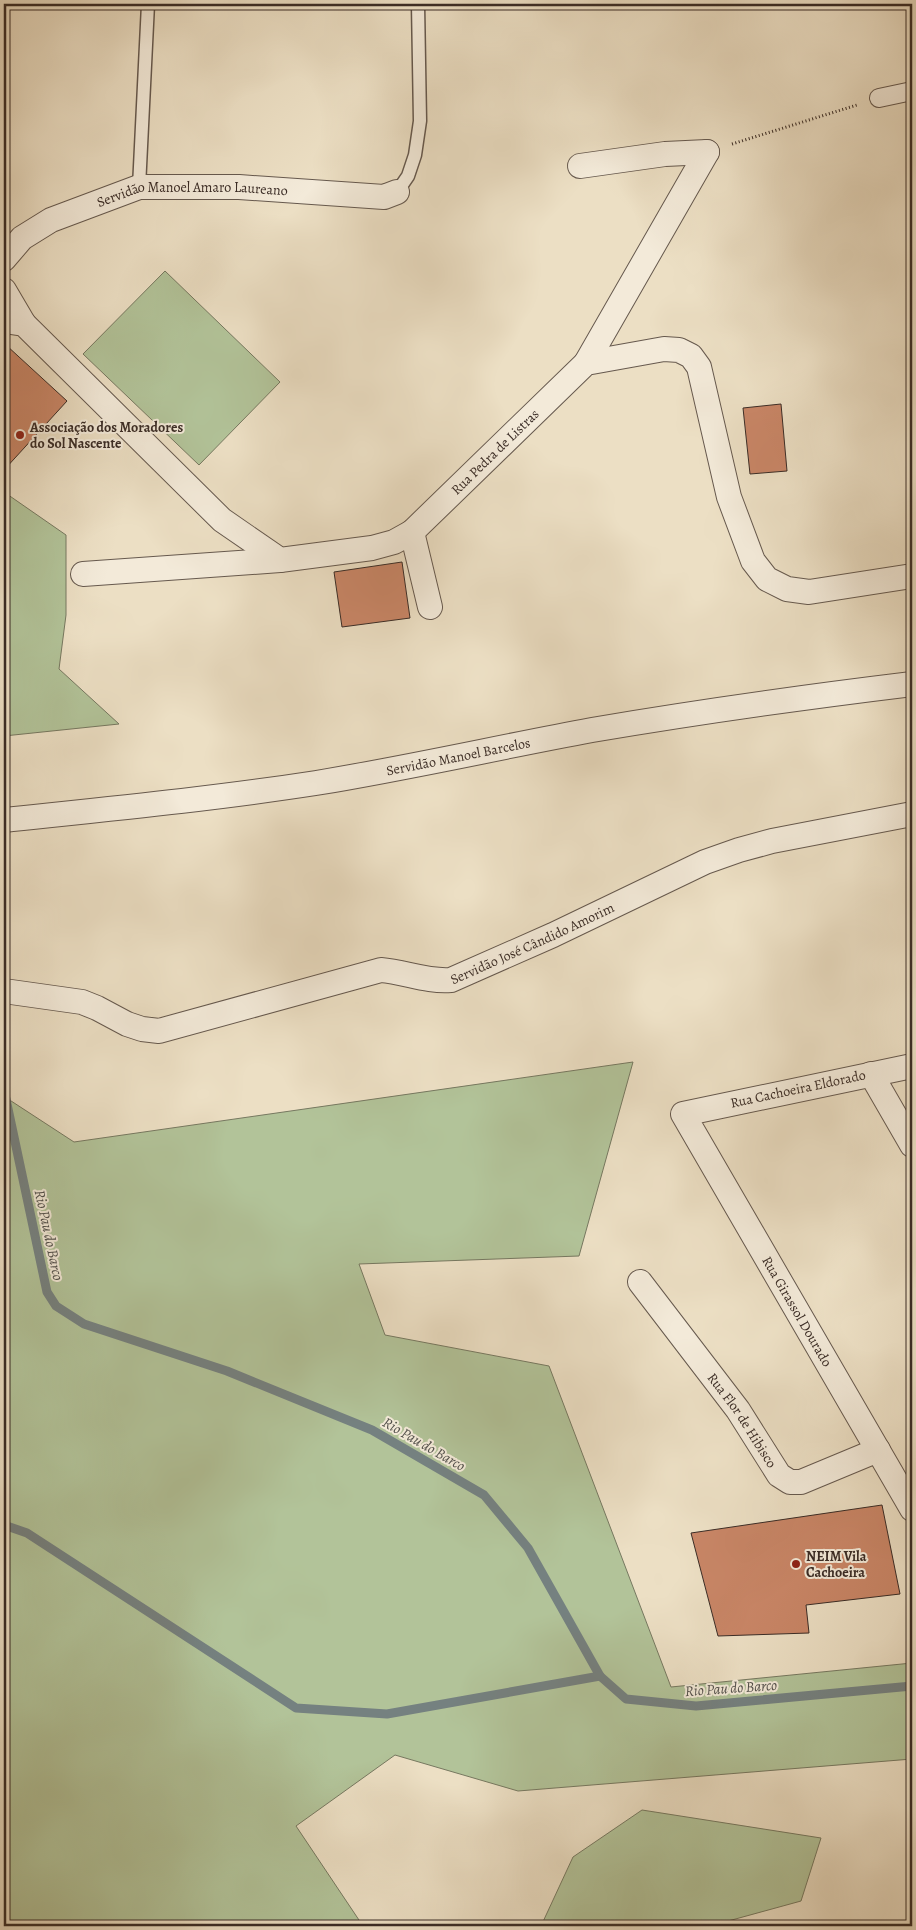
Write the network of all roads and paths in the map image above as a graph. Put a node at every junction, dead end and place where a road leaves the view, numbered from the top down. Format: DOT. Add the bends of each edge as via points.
graph roads {
  1 [pos="148,4"];
  2 [pos="418,4"];
  3 [pos="912,91"];
  4 [pos="879,98"];
  5 [pos="707,152"];
  6 [pos="580,166"];
  7 [pos="139,187"];
  8 [pos="398,192"];
  9 [pos="4,259"];
  10 [pos="4,290"];
  11 [pos="14,323"];
  12 [pos="586,363"];
  13 [pos="412,532"];
  14 [pos="280,560"];
  15 [pos="83,574"];
  16 [pos="912,576"];
  17 [pos="430,608"];
  18 [pos="912,684"];
  19 [pos="912,814"];
  20 [pos="4,820"];
  21 [pos="4,991"];
  22 [pos="912,1066"];
  23 [pos="870,1074"];
  24 [pos="683,1114"];
  25 [pos="912,1145"];
  26 [pos="640,1282"];
  27 [pos="878,1450"];
  28 [pos="912,1509"];
  1 -- 7 [label="lane"];
  2 -- 8 [label="lane" via="420,121 415,155"];
  3 -- 4 [label="street"];
  4 -- 5 [label="path"];
  5 -- 6 [label="street" via="665,154"];
  5 -- 12 [label="street, Rua Pedra de Listras"];
  7 -- 8 [label="street, Servidão Manoel Amaro Laureano" via="238,187 384,197"];
  7 -- 9 [label="street, Servidão Manoel Amaro Laureano" via="51,220 22,238"];
  10 -- 11 [label="street"];
  11 -- 14 [label="street" via="222,520"];
  12 -- 13 [label="street, Rua Pedra de Listras"];
  12 -- 16 [label="street" via="664,349 679,350 691,356 698,368 729,497 753,560 767,579 787,589 809,592"];
  13 -- 14 [label="street, Rua Pedra de Listras" via="394,542 372,548"];
  13 -- 17 [label="street"];
  14 -- 15 [label="street, Rua Pedra de Listras"];
  18 -- 20 [label="street, Servidão Manoel Barcelos" via="812,696 592,731 314,783"];
  19 -- 21 [label="street, Servidão José Cândido Amorim" via="772,841 722,856 562,932 451,980 436,981 381,970 159,1031 127,1024 82,1002"];
  22 -- 23 [label="street, Rua Cachoeira Eldorado"];
  23 -- 24 [label="street, Rua Cachoeira Eldorado"];
  23 -- 25 [label="street"];
  24 -- 27 [label="street, Rua Girassol Dourado"];
  26 -- 27 [label="street, Rua Flor de Hibisco" via="738,1410 779,1475 790,1482 801,1482"];
  27 -- 28 [label="street, Rua Girassol Dourado"];
}
